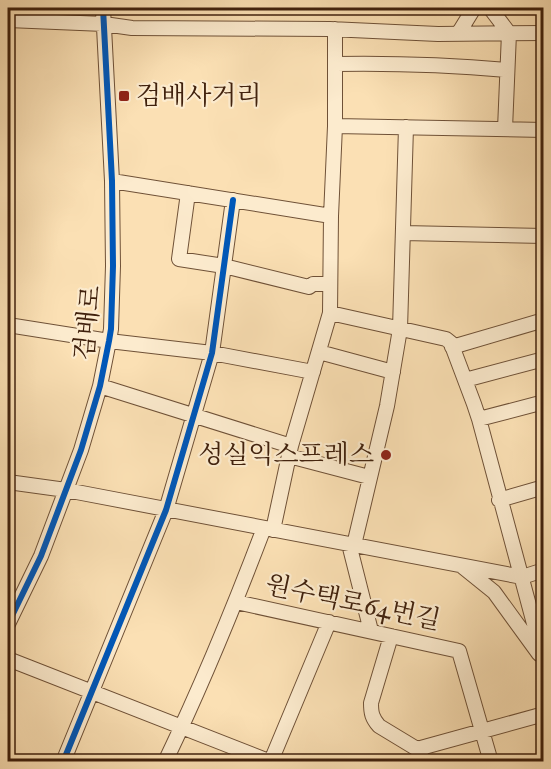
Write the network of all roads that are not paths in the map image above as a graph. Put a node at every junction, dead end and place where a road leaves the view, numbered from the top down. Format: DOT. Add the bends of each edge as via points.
graph roads {
  1 [pos="104,8"];
  2 [pos="474,8"];
  3 [pos="490,8"];
  4 [pos="8,20"];
  5 [pos="104,24"];
  6 [pos="335,29"];
  7 [pos="509,33"];
  8 [pos="543,33"];
  9 [pos="458,34"];
  10 [pos="335,64"];
  11 [pos="507,70"];
  12 [pos="335,126"];
  13 [pos="406,127"];
  14 [pos="505,129"];
  15 [pos="543,130"];
  16 [pos="112,181"];
  17 [pos="188,193"];
  18 [pos="233,200"];
  19 [pos="331,216"];
  20 [pos="404,233"];
  21 [pos="543,236"];
  22 [pos="224,266"];
  23 [pos="330,284"];
  24 [pos="330,313"];
  25 [pos="543,320"];
  26 [pos="8,325"];
  27 [pos="400,329"];
  28 [pos="109,341"];
  29 [pos="452,346"];
  30 [pos="319,352"];
  31 [pos="212,353"];
  32 [pos="543,359"];
  33 [pos="313,372"];
  34 [pos="393,372"];
  35 [pos="465,380"];
  36 [pos="100,386"];
  37 [pos="543,402"];
  38 [pos="194,416"];
  39 [pos="478,419"];
  40 [pos="290,451"];
  41 [pos="369,477"];
  42 [pos="8,482"];
  43 [pos="543,487"];
  44 [pos="66,490"];
  45 [pos="500,500"];
  46 [pos="166,510"];
  47 [pos="268,529"];
  48 [pos="352,544"];
  49 [pos="460,565"];
  50 [pos="543,570"];
  51 [pos="522,577"];
  52 [pos="236,602"];
  53 [pos="329,622"];
  54 [pos="8,624"];
  55 [pos="371,631"];
  56 [pos="391,636"];
  57 [pos="8,659"];
  58 [pos="543,660"];
  59 [pos="92,692"];
  60 [pos="543,714"];
  61 [pos="182,726"];
  62 [pos="482,730"];
  63 [pos="420,755"];
  64 [pos="271,761"];
  65 [pos="63,762"];
  66 [pos="165,762"];
  67 [pos="491,762"];
  1 -- 5 [label="street, 검배로"];
  2 -- 9 [label="street"];
  3 -- 7 [label="street"];
  4 -- 5 [label="street"];
  5 -- 6 [label="street" via="132,28"];
  5 -- 16 [label="street, 검배로"];
  6 -- 9 [label="street"];
  6 -- 10 [label="street"];
  7 -- 8 [label="street"];
  7 -- 9 [label="street"];
  7 -- 11 [label="street"];
  10 -- 11 [label="street" via="401,63"];
  10 -- 12 [label="street"];
  11 -- 14 [label="street"];
  12 -- 13 [label="street"];
  12 -- 19 [label="street"];
  13 -- 14 [label="street"];
  13 -- 20 [label="street"];
  14 -- 15 [label="street"];
  16 -- 17 [label="street"];
  16 -- 28 [label="street, 검배로"];
  17 -- 18 [label="street"];
  17 -- 22 [label="street" via="179,259"];
  18 -- 19 [label="street"];
  18 -- 22 [label="street"];
  19 -- 23 [label="street"];
  20 -- 21 [label="street"];
  20 -- 27 [label="street"];
  22 -- 23 [label="street" via="309,286"];
  22 -- 31 [label="street"];
  23 -- 24 [label="street"];
  24 -- 27 [label="street"];
  24 -- 30 [label="street"];
  25 -- 29 [label="street"];
  26 -- 28 [label="street"];
  27 -- 29 [label="street" via="446,339"];
  27 -- 34 [label="street"];
  28 -- 31 [label="street"];
  28 -- 36 [label="street, 검배로"];
  29 -- 35 [label="street"];
  30 -- 33 [label="street"];
  30 -- 34 [label="street"];
  31 -- 33 [label="street"];
  31 -- 38 [label="street"];
  32 -- 35 [label="street"];
  33 -- 40 [label="street"];
  34 -- 41 [label="street"];
  35 -- 39 [label="street"];
  36 -- 38 [label="street"];
  36 -- 44 [label="street, 검배로"];
  37 -- 39 [label="street"];
  38 -- 40 [label="street"];
  38 -- 46 [label="street"];
  39 -- 45 [label="street"];
  40 -- 41 [label="street"];
  40 -- 47 [label="street"];
  41 -- 48 [label="street"];
  42 -- 44 [label="street"];
  43 -- 45 [label="street"];
  44 -- 46 [label="street"];
  44 -- 54 [label="street, 검배로"];
  45 -- 51 [label="street"];
  46 -- 47 [label="street"];
  46 -- 59 [label="street"];
  47 -- 48 [label="street"];
  47 -- 52 [label="street"];
  48 -- 49 [label="street"];
  48 -- 55 [label="street"];
  49 -- 51 [label="street"];
  49 -- 58 [label="street" via="494,591"];
  50 -- 51 [label="street"];
  51 -- 58 [label="street"];
  52 -- 53 [label="street, 원수택로64번길"];
  52 -- 61 [label="street"];
  53 -- 55 [label="street, 원수택로64번길"];
  53 -- 64 [label="street"];
  55 -- 56 [label="street, 원수택로64번길"];
  56 -- 62 [label="street, 원수택로64번길" via="459,651"];
  56 -- 63 [label="street" via="371,713 379,726"];
  57 -- 59 [label="street"];
  59 -- 61 [label="street"];
  59 -- 65 [label="street"];
  60 -- 62 [label="street"];
  61 -- 64 [label="street"];
  61 -- 66 [label="street"];
  62 -- 63 [label="street"];
  62 -- 67 [label="street"];
}
